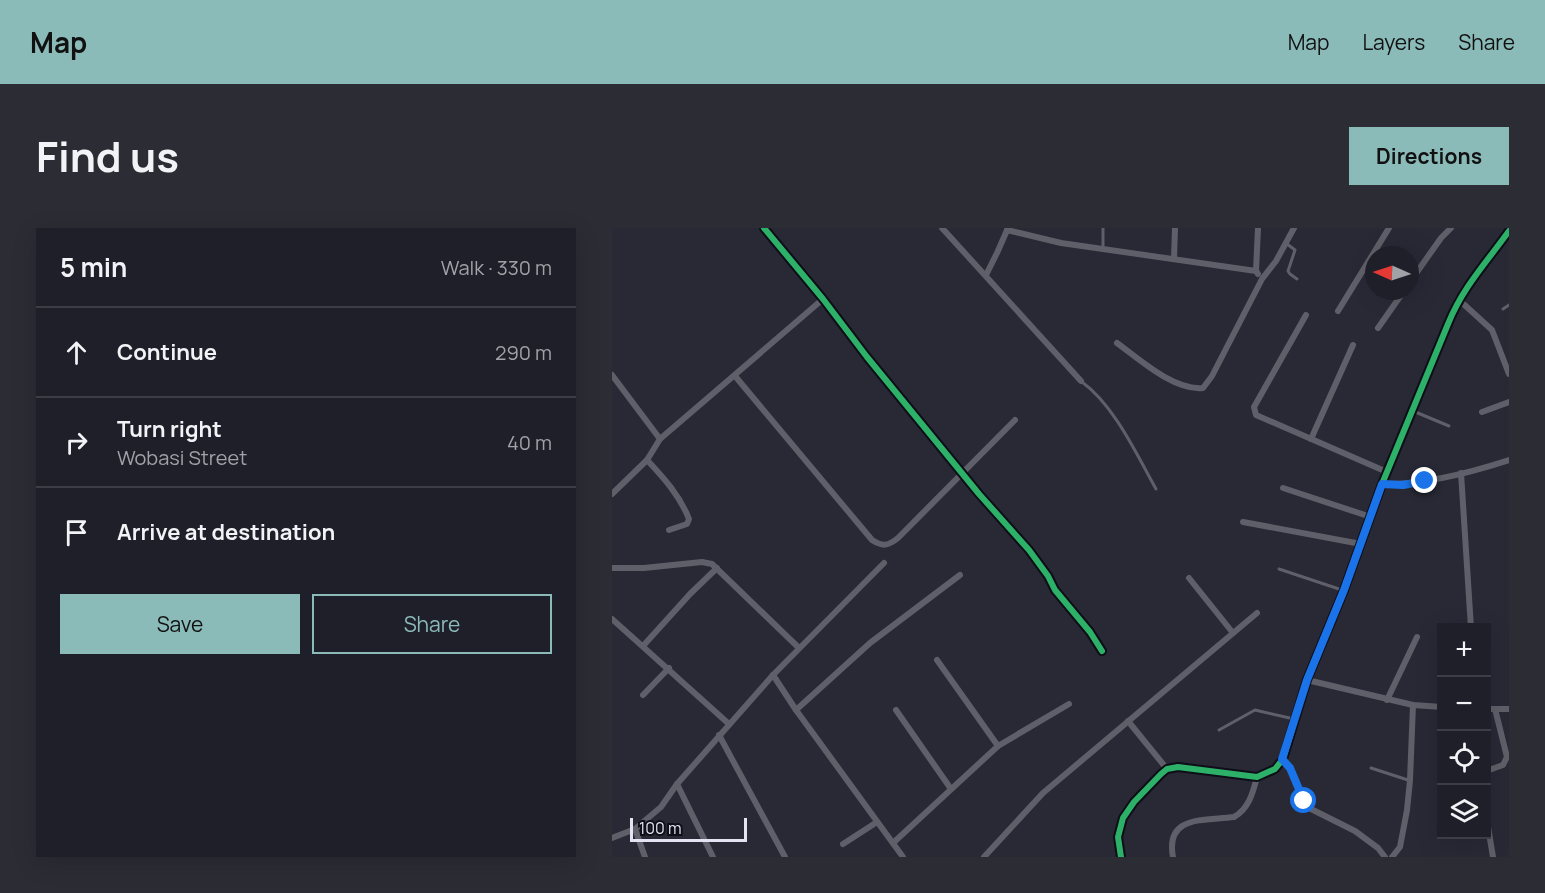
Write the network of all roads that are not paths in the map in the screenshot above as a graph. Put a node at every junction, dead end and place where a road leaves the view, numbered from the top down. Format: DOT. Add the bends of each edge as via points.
graph roads {
  1 [pos="764,228"];
  2 [pos="942,228"];
  3 [pos="1103,228"];
  4 [pos="1175,228"];
  5 [pos="1258,228"];
  6 [pos="1294,228"];
  7 [pos="1389,228"];
  8 [pos="1451,228"];
  9 [pos="1007,229"];
  10 [pos="1509,231"];
  11 [pos="1286,243"];
  12 [pos="1103,248"];
  13 [pos="1174,259"];
  14 [pos="1419,269"];
  15 [pos="1256,271"];
  16 [pos="986,275"];
  17 [pos="1262,279"];
  18 [pos="1297,279"];
  19 [pos="823,299"];
  20 [pos="1398,300"];
  21 [pos="1458,300"];
  22 [pos="1509,305"];
  23 [pos="1503,309"];
  24 [pos="1338,311"];
  25 [pos="1306,315"];
  26 [pos="1378,328"];
  27 [pos="1117,343"];
  28 [pos="1353,345"];
  29 [pos="1509,374"];
  30 [pos="612,376"];
  31 [pos="735,376"];
  32 [pos="1081,381"];
  33 [pos="1509,402"];
  34 [pos="1413,411"];
  35 [pos="1482,412"];
  36 [pos="1015,420"];
  37 [pos="1449,426"];
  38 [pos="660,439"];
  39 [pos="1311,440"];
  40 [pos="647,460"];
  41 [pos="1509,460"];
  42 [pos="1387,472"];
  43 [pos="964,473"];
  44 [pos="1461,473"];
  45 [pos="1382,484"];
  46 [pos="1283,488"];
  47 [pos="1156,489"];
  48 [pos="612,494"];
  49 [pos="1371,517"];
  50 [pos="1243,522"];
  51 [pos="669,530"];
  52 [pos="1361,544"];
  53 [pos="884,563"];
  54 [pos="612,568"];
  55 [pos="717,568"];
  56 [pos="1279,569"];
  57 [pos="960,574"];
  58 [pos="1189,578"];
  59 [pos="1344,590"];
  60 [pos="1257,613"];
  61 [pos="612,619"];
  62 [pos="1471,623"];
  63 [pos="1233,633"];
  64 [pos="1417,637"];
  65 [pos="643,646"];
  66 [pos="799,648"];
  67 [pos="1102,651"];
  68 [pos="937,660"];
  69 [pos="669,668"];
  70 [pos="773,675"];
  71 [pos="1307,680"];
  72 [pos="643,695"];
  73 [pos="1387,700"];
  74 [pos="1069,704"];
  75 [pos="1413,705"];
  76 [pos="1437,707"];
  77 [pos="1491,709"];
  78 [pos="1495,709"];
  79 [pos="1509,709"];
  80 [pos="796,710"];
  81 [pos="896,710"];
  82 [pos="1294,719"];
  83 [pos="1128,721"];
  84 [pos="729,724"];
  85 [pos="1219,730"];
  86 [pos="719,735"];
  87 [pos="998,746"];
  88 [pos="1282,759"];
  89 [pos="1371,768"];
  90 [pos="1167,769"];
  91 [pos="1491,769"];
  92 [pos="1257,777"];
  93 [pos="1410,780"];
  94 [pos="677,784"];
  95 [pos="951,789"];
  96 [pos="877,822"];
  97 [pos="635,829"];
  98 [pos="612,838"];
  99 [pos="1490,839"];
  100 [pos="893,843"];
  101 [pos="843,844"];
  102 [pos="645,857"];
  103 [pos="713,857"];
  104 [pos="785,857"];
  105 [pos="903,857"];
  106 [pos="984,857"];
  107 [pos="1121,857"];
  108 [pos="1173,857"];
  109 [pos="1385,857"];
  110 [pos="1392,857"];
  111 [pos="1493,857"];
  1 -- 19 [label="street"];
  2 -- 16 [label="street"];
  3 -- 12 [label="lane"];
  4 -- 13 [label="street"];
  5 -- 15 [label="street"];
  6 -- 11 [label="street"];
  7 -- 24 [label="street"];
  8 -- 14 [label="street"];
  9 -- 12 [label="street" via="1061,243"];
  9 -- 16 [label="street"];
  10 -- 21 [label="street"];
  11 -- 17 [label="street"];
  11 -- 18 [label="lane" via="1295,250 1288,271"];
  12 -- 13 [label="street"];
  13 -- 15 [label="street"];
  15 -- 17 [label="street"];
  16 -- 32 [label="street"];
  17 -- 27 [label="street" via="1203,388 1185,387"];
  19 -- 31 [label="street"];
  19 -- 43 [label="street"];
  20 -- 26 [label="street"];
  21 -- 29 [label="street" via="1492,330"];
  21 -- 34 [label="street"];
  22 -- 23 [label="lane"];
  25 -- 39 [label="street" via="1253,411"];
  28 -- 39 [label="street"];
  30 -- 38 [label="street"];
  31 -- 38 [label="street"];
  31 -- 43 [label="street" via="881,546 898,538"];
  32 -- 47 [label="lane" via="1123,429"];
  33 -- 35 [label="street"];
  34 -- 37 [label="lane"];
  34 -- 42 [label="street"];
  36 -- 43 [label="street"];
  38 -- 40 [label="street"];
  39 -- 42 [label="street"];
  40 -- 48 [label="street"];
  40 -- 51 [label="street" via="671,487 689,519 687,524"];
  41 -- 44 [label="street"];
  42 -- 45 [label="street"];
  43 -- 67 [label="street" via="1029,550"];
  44 -- 45 [label="street" via="1403,485"];
  44 -- 62 [label="street"];
  45 -- 49 [label="street"];
  46 -- 49 [label="street"];
  49 -- 52 [label="street"];
  50 -- 52 [label="street"];
  52 -- 59 [label="street"];
  53 -- 66 [label="street"];
  54 -- 55 [label="street" via="702,562"];
  55 -- 65 [label="street"];
  55 -- 66 [label="street"];
  56 -- 59 [label="lane"];
  57 -- 80 [label="street" via="870,643"];
  58 -- 63 [label="street"];
  59 -- 71 [label="street"];
  60 -- 63 [label="street"];
  61 -- 65 [label="street"];
  63 -- 83 [label="street"];
  64 -- 73 [label="street"];
  65 -- 69 [label="street"];
  66 -- 70 [label="street"];
  68 -- 87 [label="street"];
  69 -- 72 [label="street"];
  69 -- 84 [label="street"];
  70 -- 80 [label="street"];
  70 -- 84 [label="street"];
  71 -- 73 [label="street"];
  71 -- 82 [label="street"];
  73 -- 75 [label="street"];
  74 -- 87 [label="street"];
  75 -- 76 [label="street"];
  75 -- 93 [label="street"];
  77 -- 78 [label="street"];
  78 -- 79 [label="street"];
  78 -- 91 [label="street" via="1507,757 1503,765"];
  80 -- 96 [label="street"];
  81 -- 95 [label="street"];
  82 -- 85 [label="lane" via="1255,710"];
  82 -- 88 [label="street"];
  83 -- 90 [label="street"];
  83 -- 106 [label="street" via="1043,793"];
  84 -- 86 [label="street"];
  86 -- 94 [label="street"];
  86 -- 104 [label="street"];
  87 -- 95 [label="street"];
  88 -- 92 [label="street" via="1275,769"];
  88 -- 109 [label="street" via="1307,807 1355,831"];
  89 -- 93 [label="lane"];
  90 -- 92 [label="street"];
  90 -- 107 [label="street" via="1123,819 1118,837"];
  92 -- 108 [label="street" via="1251,798 1239,814 1196,821 1177,829 1172,837"];
  93 -- 110 [label="street" via="1403,835"];
  94 -- 97 [label="street" via="662,807"];
  94 -- 103 [label="street"];
  95 -- 100 [label="street"];
  96 -- 100 [label="street"];
  96 -- 101 [label="street"];
  97 -- 98 [label="street"];
  97 -- 102 [label="street"];
  99 -- 111 [label="street"];
  100 -- 105 [label="street"];
}
